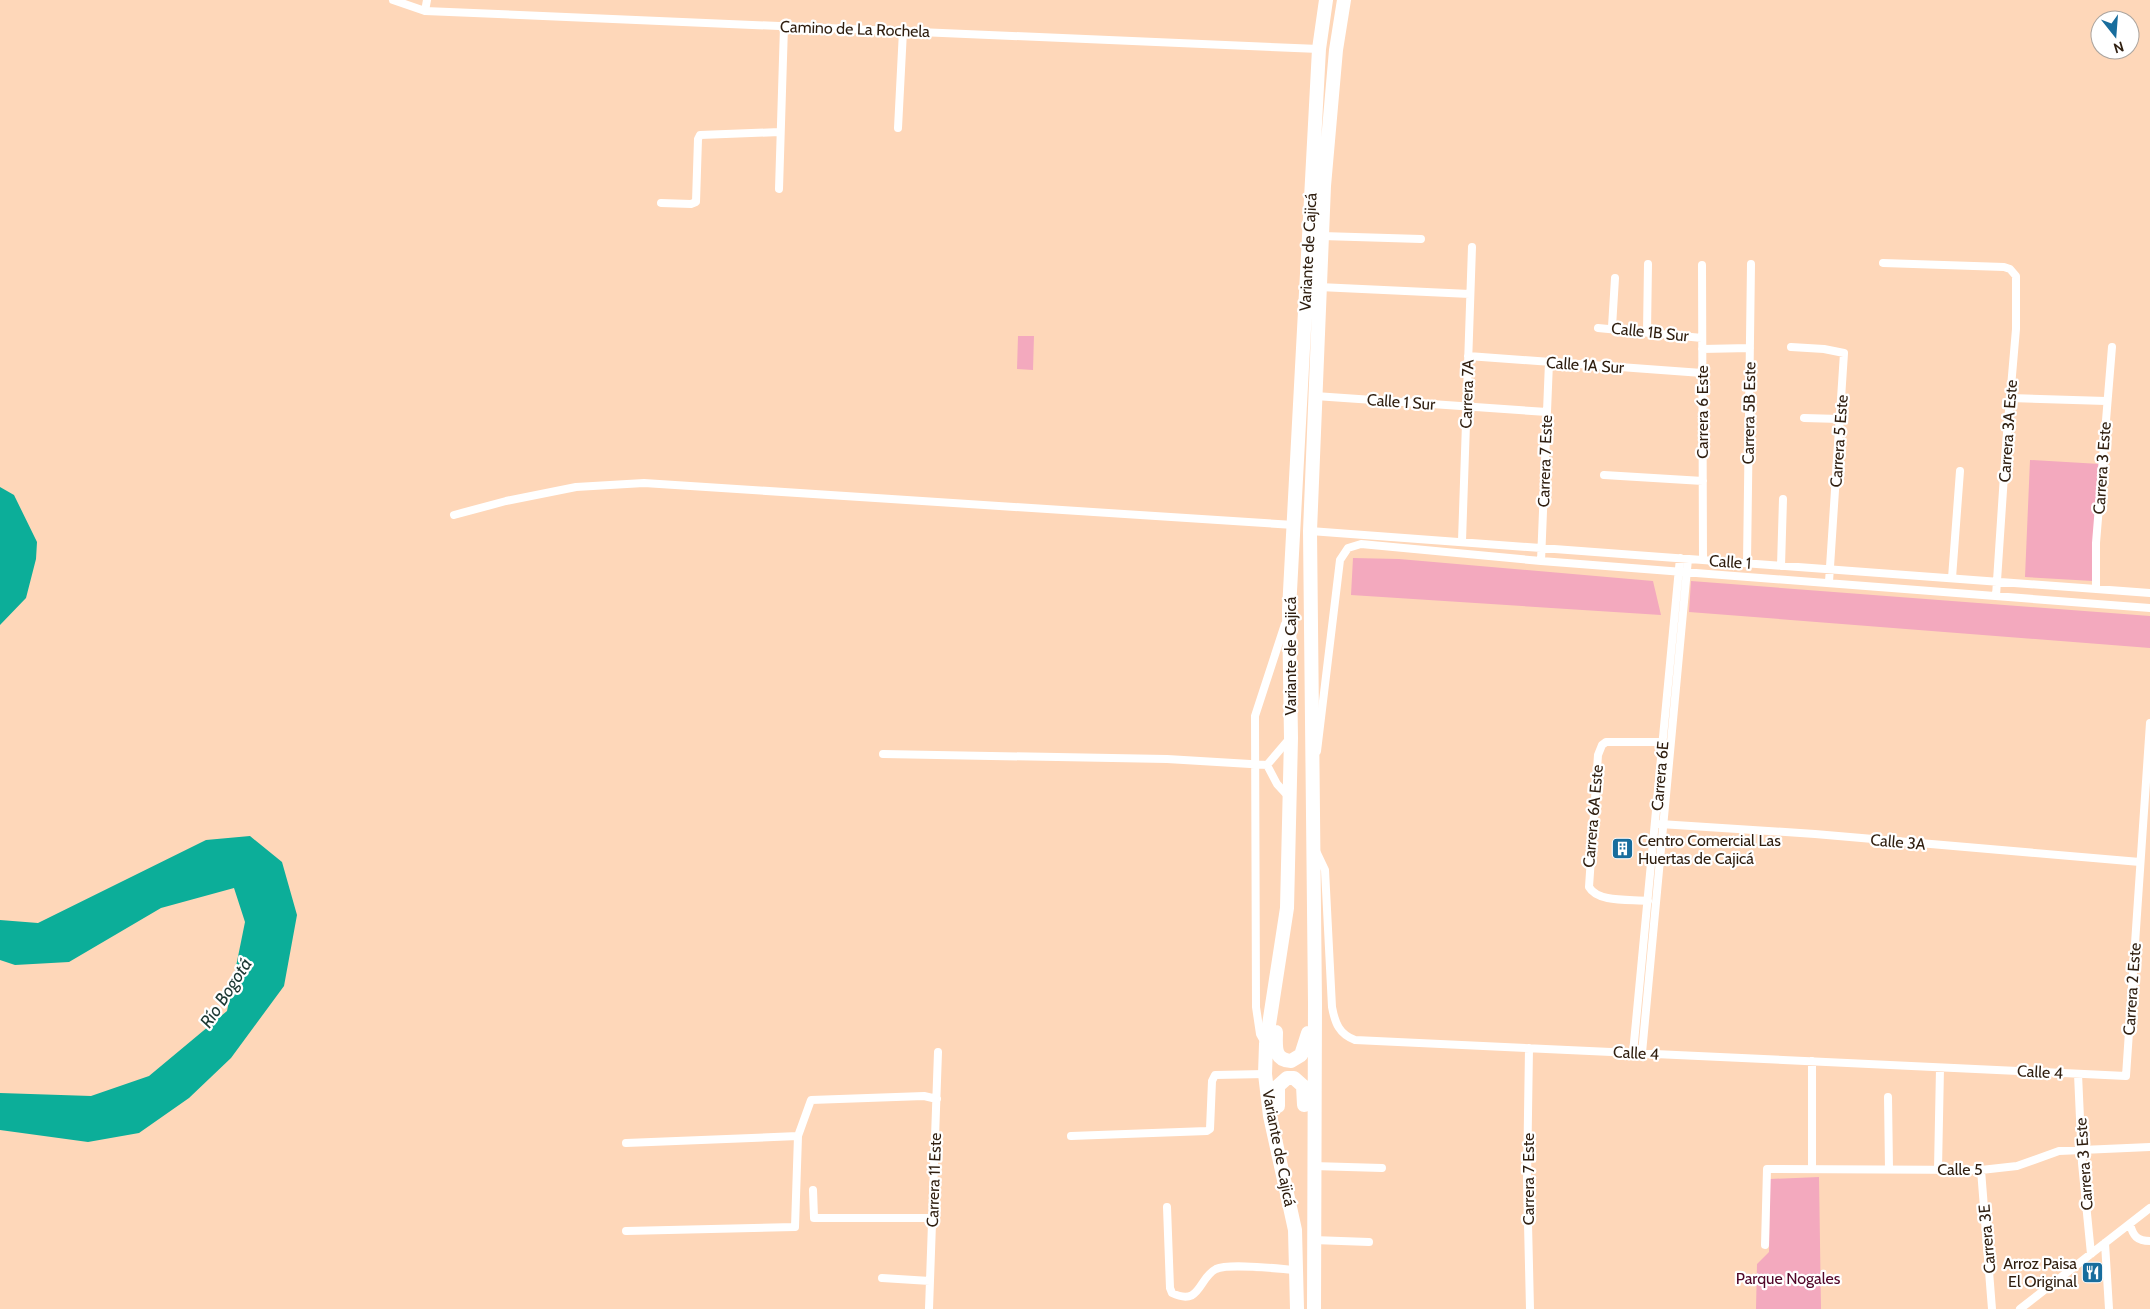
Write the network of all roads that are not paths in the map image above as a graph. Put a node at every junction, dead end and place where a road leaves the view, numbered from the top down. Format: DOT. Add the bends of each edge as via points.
graph roads {
  1 [pos="393,0"];
  2 [pos="428,0"];
  3 [pos="1326,0"];
  4 [pos="1344,0"];
  5 [pos="425,11"];
  6 [pos="784,26"];
  7 [pos="903,31"];
  8 [pos="1319,49"];
  9 [pos="898,128"];
  10 [pos="780,132"];
  11 [pos="780,189"];
  12 [pos="661,203"];
  13 [pos="1322,236"];
  14 [pos="1421,239"];
  15 [pos="1472,247"];
  16 [pos="1883,263"];
  17 [pos="1648,264"];
  18 [pos="1751,264"];
  19 [pos="1702,265"];
  20 [pos="1615,278"];
  21 [pos="1319,287"];
  22 [pos="1470,294"];
  23 [pos="1612,327"];
  24 [pos="1598,328"];
  25 [pos="1647,332"];
  26 [pos="1702,338"];
  27 [pos="1791,347"];
  28 [pos="2112,347"];
  29 [pos="1750,348"];
  30 [pos="1702,349"];
  31 [pos="1468,356"];
  32 [pos="1549,362"];
  33 [pos="1702,373"];
  34 [pos="1315,396"];
  35 [pos="2010,398"];
  36 [pos="2106,402"];
  37 [pos="1466,407"];
  38 [pos="1547,412"];
  39 [pos="1804,418"];
  40 [pos="1840,419"];
  41 [pos="1960,471"];
  42 [pos="1604,475"];
  43 [pos="1703,481"];
  44 [pos="1783,499"];
  45 [pos="454,515"];
  46 [pos="1294,525"];
  47 [pos="1310,531"];
  48 [pos="1462,541"];
  49 [pos="1542,548"];
  50 [pos="1684,558"];
  51 [pos="1703,560"];
  52 [pos="1541,561"];
  53 [pos="1747,563"];
  54 [pos="1781,566"];
  55 [pos="1830,568"];
  56 [pos="1683,572"];
  57 [pos="1952,578"];
  58 [pos="1829,582"];
  59 [pos="1998,582"];
  60 [pos="2096,589"];
  61 [pos="2150,593"];
  62 [pos="1996,596"];
  63 [pos="2150,608"];
  64 [pos="1289,610"];
  65 [pos="2150,723"];
  66 [pos="1290,738"];
  67 [pos="1663,742"];
  68 [pos="883,754"];
  69 [pos="1254,765"];
  70 [pos="1313,765"];
  71 [pos="1268,766"];
  72 [pos="1289,797"];
  73 [pos="1659,824"];
  74 [pos="2147,830"];
  75 [pos="1312,845"];
  76 [pos="2140,862"];
  77 [pos="1648,900"];
  78 [pos="1274,999"];
  79 [pos="1315,1002"];
  80 [pos="1266,1044"];
  81 [pos="1529,1048"];
  82 [pos="938,1052"];
  83 [pos="1633,1053"];
  84 [pos="1642,1053"];
  85 [pos="1812,1061"];
  86 [pos="1940,1068"];
  87 [pos="1265,1074"];
  88 [pos="2078,1074"];
  89 [pos="2126,1076"];
  90 [pos="1888,1097"];
  91 [pos="936,1099"];
  92 [pos="798,1136"];
  93 [pos="1071,1136"];
  94 [pos="626,1143"];
  95 [pos="2150,1147"];
  96 [pos="1313,1148"];
  97 [pos="2081,1148"];
  98 [pos="1278,1155"];
  99 [pos="1313,1166"];
  100 [pos="1382,1168"];
  101 [pos="1812,1169"];
  102 [pos="1890,1169"];
  103 [pos="1938,1169"];
  104 [pos="1981,1170"];
  105 [pos="813,1190"];
  106 [pos="1167,1207"];
  107 [pos="2150,1208"];
  108 [pos="933,1218"];
  109 [pos="2130,1224"];
  110 [pos="626,1230"];
  111 [pos="1313,1240"];
  112 [pos="2150,1241"];
  113 [pos="1369,1242"];
  114 [pos="2106,1243"];
  115 [pos="1765,1245"];
  116 [pos="2091,1254"];
  117 [pos="1297,1270"];
  118 [pos="882,1278"];
  119 [pos="930,1281"];
  120 [pos="929,1309"];
  121 [pos="1297,1309"];
  122 [pos="1314,1309"];
  123 [pos="1530,1309"];
  124 [pos="1992,1309"];
  125 [pos="2020,1309"];
  126 [pos="2109,1309"];
  1 -- 5 [label="street, Camino de La Rochela"];
  2 -- 5 [label="street"];
  3 -- 8 [label="highway, Variante de Cajicá"];
  4 -- 13 [label="highway, Variante de Cajicá" via="1336,50"];
  5 -- 6 [label="street, Camino de La Rochela"];
  6 -- 7 [label="street, Camino de La Rochela"];
  6 -- 10 [label="street"];
  7 -- 8 [label="street, Camino de La Rochela"];
  7 -- 9 [label="street"];
  8 -- 46 [label="highway, Variante de Cajicá"];
  10 -- 11 [label="street"];
  10 -- 12 [label="street" via="700,135 696,202"];
  13 -- 14 [label="street"];
  13 -- 21 [label="highway, Variante de Cajicá"];
  15 -- 22 [label="street, Carrera 7A"];
  16 -- 35 [label="street, Carrera 3A Este" via="2010,269 2016,276 2016,329"];
  17 -- 25 [label="street"];
  18 -- 29 [label="street, Carrera 5B Este"];
  19 -- 26 [label="street, Carrera 6 Este"];
  20 -- 23 [label="street"];
  21 -- 22 [label="street"];
  21 -- 34 [label="highway, Variante de Cajicá"];
  22 -- 31 [label="street, Carrera 7A"];
  23 -- 24 [label="street, Calle 1B Sur"];
  23 -- 25 [label="street, Calle 1B Sur"];
  25 -- 26 [label="street, Calle 1B Sur"];
  26 -- 30 [label="street, Carrera 6 Este"];
  27 -- 40 [label="street, Carrera 5 Este" via="1844,353"];
  28 -- 36 [label="street, Carrera 3 Este"];
  29 -- 30 [label="street, Calle 1B Sur"];
  29 -- 53 [label="street, Carrera 5B Este"];
  30 -- 33 [label="street, Carrera 6 Este"];
  31 -- 32 [label="street, Calle 1A Sur"];
  31 -- 37 [label="street, Carrera 7A"];
  32 -- 33 [label="street, Calle 1A Sur"];
  32 -- 38 [label="street, Carrera 7 Este"];
  33 -- 43 [label="street, Carrera 6 Este"];
  34 -- 37 [label="street, Calle 1 Sur"];
  34 -- 47 [label="highway, Variante de Cajicá"];
  35 -- 36 [label="street"];
  35 -- 59 [label="street, Carrera 3A Este"];
  36 -- 60 [label="street, Carrera 3 Este"];
  37 -- 38 [label="street, Calle 1 Sur"];
  37 -- 48 [label="street, Carrera 7A"];
  38 -- 49 [label="street, Carrera 7 Este"];
  39 -- 40 [label="street"];
  40 -- 55 [label="street, Carrera 5 Este"];
  41 -- 57 [label="street"];
  42 -- 43 [label="street"];
  43 -- 51 [label="street, Carrera 6 Este"];
  44 -- 54 [label="street"];
  45 -- 46 [label="street" via="576,487 644,482"];
  46 -- 64 [label="highway, Variante de Cajicá"];
  47 -- 48 [label="street, Calle 1"];
  47 -- 70 [label="highway, Variante de Cajicá"];
  48 -- 49 [label="street, Calle 1"];
  49 -- 50 [label="street, Calle 1"];
  49 -- 52 [label="street, Carrera 7 Este"];
  50 -- 51 [label="street, Calle 1"];
  50 -- 56 [label="street, Carrera 6E"];
  51 -- 53 [label="street, Calle 1"];
  52 -- 56 [label="street, Calle 1"];
  52 -- 70 [label="street, Calle 1" via="1361,544 1348,548 1340,560 1324,678 1320,740"];
  53 -- 54 [label="street, Calle 1"];
  54 -- 55 [label="street, Calle 1"];
  55 -- 57 [label="street, Calle 1"];
  55 -- 58 [label="street, Carrera 5 Este"];
  56 -- 58 [label="street, Calle 1"];
  56 -- 67 [label="street, Carrera 6E"];
  56 -- 73 [label="street, Carrera 6E"];
  57 -- 59 [label="street, Calle 1"];
  58 -- 62 [label="street, Calle 1"];
  59 -- 60 [label="street, Calle 1"];
  59 -- 62 [label="street, Carrera 3A Este"];
  60 -- 61 [label="street, Calle 1"];
  62 -- 63 [label="street, Calle 1"];
  64 -- 66 [label="highway, Variante de Cajicá"];
  64 -- 69 [label="street" via="1255,716"];
  65 -- 74 [label="street, Carrera 2 Este"];
  66 -- 71 [label="street"];
  66 -- 72 [label="highway, Variante de Cajicá"];
  67 -- 73 [label="street, Carrera 6E"];
  67 -- 77 [label="street, Carrera 6A Este" via="1606,742 1598,755 1589,887 1596,896"];
  68 -- 69 [label="street" via="1167,759"];
  69 -- 71 [label="street"];
  69 -- 80 [label="street" via="1256,1007 1260,1034"];
  70 -- 75 [label="highway, Variante de Cajicá"];
  71 -- 72 [label="street" via="1277,784"];
  72 -- 78 [label="highway, Variante de Cajicá" via="1287,908"];
  73 -- 76 [label="street, Calle 3A"];
  73 -- 77 [label="street, Carrera 6E"];
  73 -- 84 [label="street, Carrera 6E"];
  74 -- 76 [label="street, Carrera 2 Este"];
  75 -- 79 [label="highway, Variante de Cajicá"];
  75 -- 81 [label="street, Calle 4" via="1325,870 1332,1007 1336,1025 1347,1037 1355,1040"];
  76 -- 89 [label="street, Carrera 2 Este"];
  77 -- 83 [label="street, Carrera 6E"];
  78 -- 79 [label="highway" via="1275,1048 1281,1058 1287,1060 1301,1055"];
  78 -- 80 [label="highway, Variante de Cajicá"];
  79 -- 96 [label="highway, Variante de Cajicá"];
  80 -- 87 [label="highway, Variante de Cajicá"];
  81 -- 83 [label="street, Calle 4"];
  81 -- 123 [label="street, Carrera 7 Este" via="1527,1180"];
  82 -- 91 [label="street, Carrera 11 Este"];
  83 -- 84 [label="street, Calle 4"];
  84 -- 85 [label="street, Calle 4"];
  85 -- 86 [label="street, Calle 4"];
  85 -- 101 [label="street"];
  86 -- 88 [label="street, Calle 4"];
  86 -- 103 [label="street"];
  87 -- 93 [label="street" via="1215,1075 1210,1129 1207,1131"];
  87 -- 98 [label="highway, Variante de Cajicá"];
  88 -- 89 [label="street, Calle 4"];
  88 -- 97 [label="street, Carrera 3 Este"];
  90 -- 102 [label="street"];
  91 -- 92 [label="street" via="924,1096 811,1100"];
  91 -- 108 [label="street, Carrera 11 Este"];
  92 -- 94 [label="street"];
  92 -- 110 [label="street" via="795,1227"];
  95 -- 97 [label="street, Calle 5"];
  96 -- 98 [label="highway" via="1304,1133 1303,1086 1294,1078 1287,1078 1276,1092 1284,1136"];
  96 -- 99 [label="highway, Variante de Cajicá"];
  97 -- 104 [label="street, Calle 5" via="2041,1155 2017,1166"];
  97 -- 116 [label="street, Carrera 3 Este"];
  98 -- 117 [label="highway, Variante de Cajicá" via="1295,1230"];
  99 -- 100 [label="street"];
  99 -- 111 [label="highway, Variante de Cajicá"];
  101 -- 102 [label="street, Calle 5"];
  101 -- 115 [label="street, Calle 5" via="1767,1169"];
  102 -- 103 [label="street, Calle 5"];
  103 -- 104 [label="street, Calle 5"];
  104 -- 124 [label="street, Carrera 3E"];
  105 -- 108 [label="street" via="814,1218"];
  106 -- 117 [label="street" via="1170,1288 1177,1295 1199,1291 1208,1274 1223,1267"];
  107 -- 109 [label="street"];
  108 -- 119 [label="street, Carrera 11 Este"];
  109 -- 112 [label="street" via="2135,1238"];
  109 -- 114 [label="street"];
  111 -- 113 [label="street"];
  111 -- 122 [label="highway, Variante de Cajicá"];
  114 -- 116 [label="street"];
  114 -- 126 [label="street"];
  116 -- 125 [label="street"];
  117 -- 121 [label="highway, Variante de Cajicá"];
  118 -- 119 [label="street"];
  119 -- 120 [label="street, Carrera 11 Este"];
}
